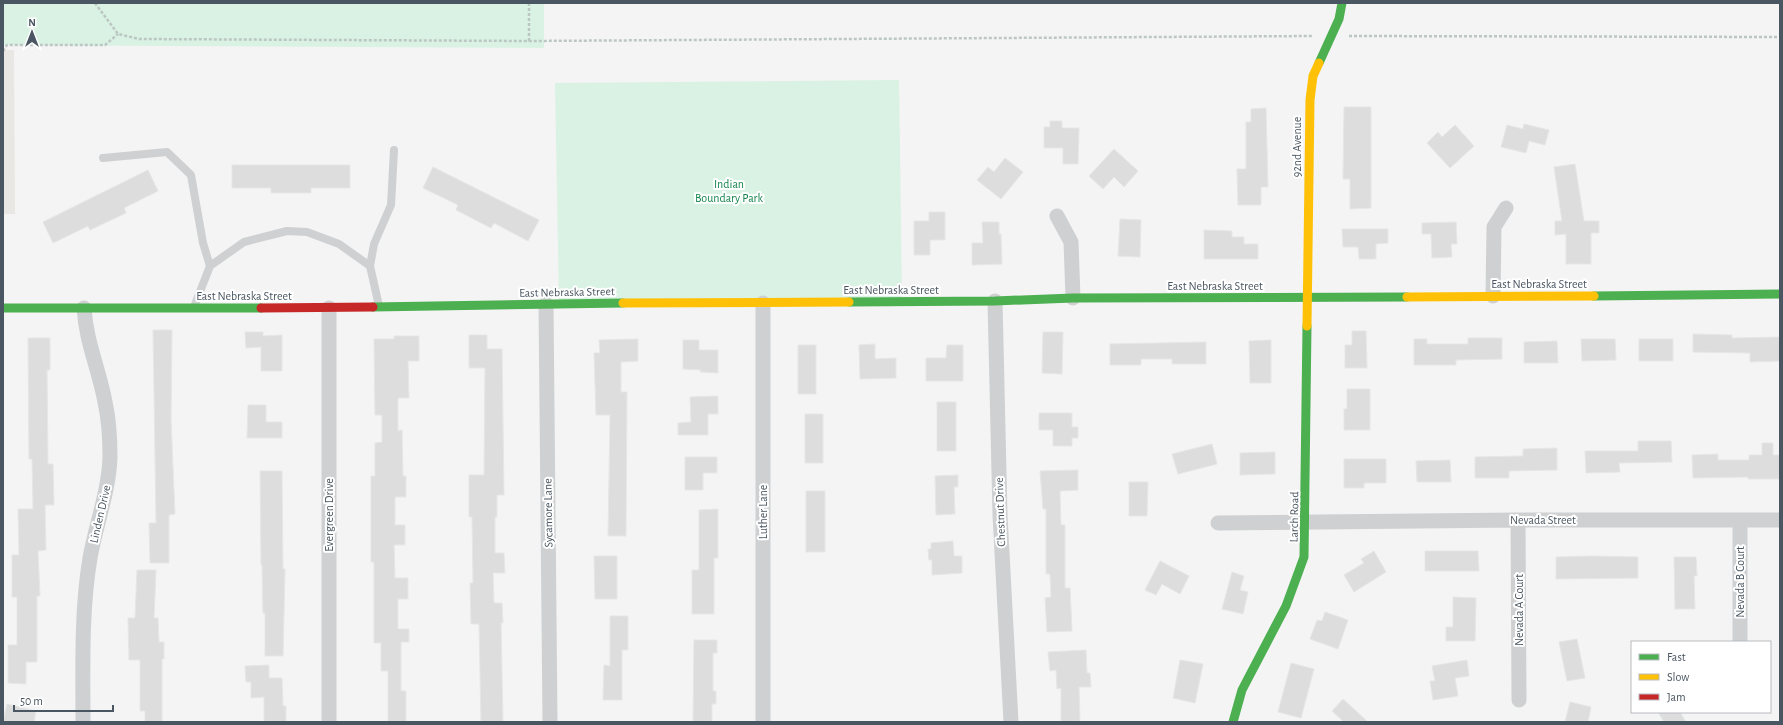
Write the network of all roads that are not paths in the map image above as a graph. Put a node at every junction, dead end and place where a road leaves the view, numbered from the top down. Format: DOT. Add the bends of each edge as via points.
graph roads {
  1 [pos="1342,3"];
  2 [pos="394,150"];
  3 [pos="103,158"];
  4 [pos="1506,208"];
  5 [pos="1057,216"];
  6 [pos="210,266"];
  7 [pos="370,266"];
  8 [pos="1780,294"];
  9 [pos="1493,296"];
  10 [pos="1073,298"];
  11 [pos="1308,298"];
  12 [pos="996,302"];
  13 [pos="763,303"];
  14 [pos="546,304"];
  15 [pos="380,307"];
  16 [pos="3,308"];
  17 [pos="84,308"];
  18 [pos="194,308"];
  19 [pos="329,308"];
  20 [pos="1518,520"];
  21 [pos="1780,520"];
  22 [pos="1740,521"];
  23 [pos="1218,523"];
  24 [pos="1306,523"];
  25 [pos="1740,641"];
  26 [pos="1519,700"];
  27 [pos="83,722"];
  28 [pos="329,722"];
  29 [pos="550,722"];
  30 [pos="763,722"];
  31 [pos="1011,722"];
  32 [pos="1233,722"];
  1 -- 11 [label="street, 92nd Avenue" via="1339,20 1313,76 1310,100"];
  2 -- 7 [label="lane" via="391,205 374,244"];
  3 -- 6 [label="lane" via="167,152 191,175 203,243"];
  4 -- 9 [label="street" via="1494,227"];
  5 -- 10 [label="street" via="1071,242"];
  6 -- 7 [label="lane" via="244,242 287,231 307,232 339,244"];
  6 -- 18 [label="lane"];
  7 -- 15 [label="lane"];
  8 -- 9 [label="street, East Nebraska Street"];
  9 -- 11 [label="street, East Nebraska Street"];
  10 -- 11 [label="street, East Nebraska Street"];
  10 -- 12 [label="street, East Nebraska Street"];
  11 -- 24 [label="street, Larch Road"];
  12 -- 13 [label="street, East Nebraska Street"];
  12 -- 31 [label="street, Chestnut Drive" via="1000,515"];
  13 -- 14 [label="street, East Nebraska Street"];
  13 -- 30 [label="street, Luther Lane"];
  14 -- 15 [label="street, East Nebraska Street"];
  14 -- 29 [label="street, Sycamore Lane"];
  15 -- 19 [label="street, East Nebraska Street"];
  16 -- 17 [label="street, East Nebraska Street"];
  17 -- 18 [label="street, East Nebraska Street"];
  17 -- 27 [label="street, Linden Drive" via="85,329 107,412 110,458 86,589"];
  18 -- 19 [label="street, East Nebraska Street"];
  19 -- 28 [label="street, Evergreen Drive"];
  20 -- 22 [label="street, Nevada Street"];
  20 -- 24 [label="street, Nevada Street"];
  20 -- 26 [label="street, Nevada A Court"];
  21 -- 22 [label="street, Nevada Street"];
  22 -- 25 [label="street, Nevada B Court"];
  23 -- 24 [label="street, Nevada Street"];
  24 -- 32 [label="street, Larch Road" via="1304,557 1286,606 1242,690"];
}
